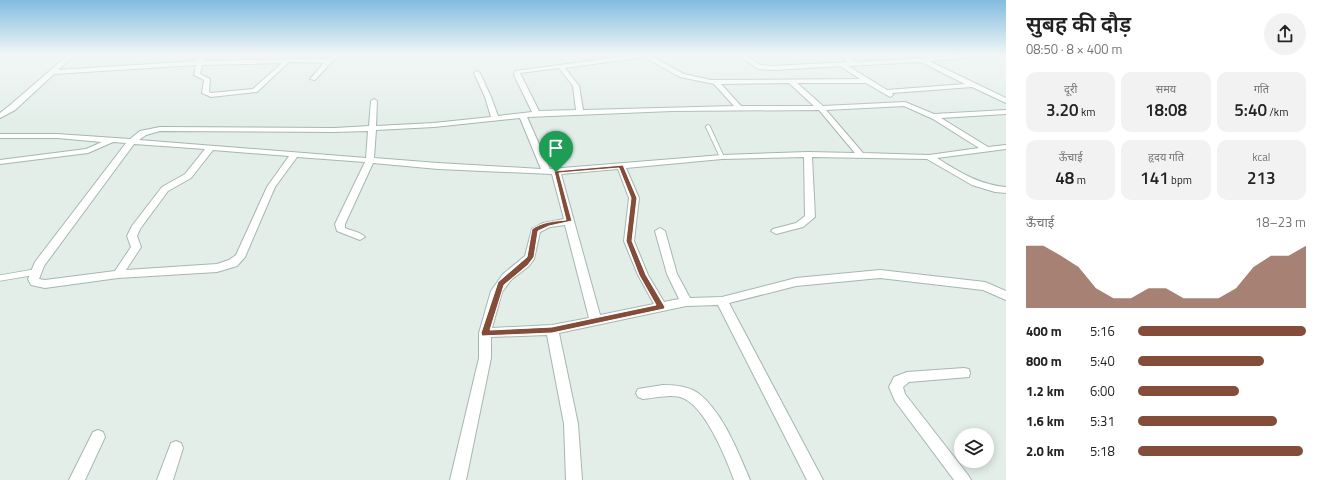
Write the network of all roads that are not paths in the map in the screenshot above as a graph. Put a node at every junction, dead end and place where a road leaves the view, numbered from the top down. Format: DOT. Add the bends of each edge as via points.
graph roads {
  1 [pos="46,77"];
  2 [pos="203,77"];
  3 [pos="269,77"];
  4 [pos="479,77"];
  5 [pos="518,77"];
  6 [pos="569,77"];
  7 [pos="689,77"];
  8 [pos="862,77"];
  9 [pos="957,77"];
  10 [pos="790,81"];
  11 [pos="868,81"];
  12 [pos="717,83"];
  13 [pos="973,85"];
  14 [pos="885,92"];
  15 [pos="374,101"];
  16 [pos="1006,101"];
  17 [pos="905,104"];
  18 [pos="739,108"];
  19 [pos="821,108"];
  20 [pos="580,112"];
  21 [pos="1006,112"];
  22 [pos="537,114"];
  23 [pos="523,115"];
  24 [pos="0,116"];
  25 [pos="931,116"];
  26 [pos="494,119"];
  27 [pos="708,127"];
  28 [pos="373,128"];
  29 [pos="0,136"];
  30 [pos="112,140"];
  31 [pos="132,141"];
  32 [pos="211,147"];
  33 [pos="1006,147"];
  34 [pos="986,149"];
  35 [pos="295,154"];
  36 [pos="808,154"];
  37 [pos="860,154"];
  38 [pos="722,157"];
  39 [pos="929,157"];
  40 [pos="370,161"];
  41 [pos="0,162"];
  42 [pos="621,166"];
  43 [pos="552,172"];
  44 [pos="1006,190"];
  45 [pos="569,221"];
  46 [pos="660,231"];
  47 [pos="776,231"];
  48 [pos="360,237"];
  49 [pos="35,272"];
  50 [pos="118,274"];
  51 [pos="0,278"];
  52 [pos="1006,296"];
  53 [pos="722,301"];
  54 [pos="686,302"];
  55 [pos="661,307"];
  56 [pos="596,322"];
  57 [pos="552,330"];
  58 [pos="485,333"];
  59 [pos="964,373"];
  60 [pos="643,393"];
  61 [pos="98,437"];
  62 [pos="176,448"];
  63 [pos="77,480"];
  64 [pos="165,480"];
  65 [pos="458,480"];
  66 [pos="574,480"];
  67 [pos="742,480"];
  68 [pos="815,480"];
  69 [pos="963,480"];
  1 -- 24 [label="street"];
  2 -- 3 [label="street" via="207,79 206,93 211,95 255,90"];
  4 -- 26 [label="street"];
  5 -- 22 [label="street"];
  6 -- 20 [label="street" via="576,86"];
  7 -- 12 [label="street"];
  8 -- 11 [label="street"];
  9 -- 13 [label="street"];
  10 -- 11 [label="street"];
  10 -- 12 [label="street"];
  10 -- 19 [label="street"];
  11 -- 14 [label="street"];
  12 -- 18 [label="street"];
  13 -- 14 [label="street"];
  13 -- 16 [label="street"];
  14 -- 17 [label="street"];
  15 -- 28 [label="street"];
  17 -- 19 [label="street"];
  17 -- 25 [label="street"];
  18 -- 19 [label="street"];
  18 -- 20 [label="street"];
  19 -- 37 [label="street"];
  20 -- 22 [label="street"];
  21 -- 25 [label="street"];
  22 -- 23 [label="street"];
  23 -- 26 [label="street"];
  23 -- 43 [label="street"];
  25 -- 34 [label="street"];
  26 -- 28 [label="street"];
  27 -- 38 [label="lane"];
  28 -- 31 [label="street" via="160,129 143,134"];
  28 -- 40 [label="street"];
  29 -- 30 [label="street" via="57,136"];
  30 -- 31 [label="street"];
  30 -- 41 [label="street" via="88,151"];
  31 -- 32 [label="street"];
  31 -- 49 [label="street"];
  32 -- 35 [label="street"];
  32 -- 50 [label="street" via="188,176 165,189 135,228 132,236 136,246"];
  33 -- 34 [label="street"];
  34 -- 39 [label="street"];
  35 -- 40 [label="street"];
  35 -- 50 [label="street" via="271,187 240,257 233,263 217,268"];
  36 -- 37 [label="street"];
  36 -- 38 [label="street"];
  36 -- 47 [label="street" via="810,217 798,226"];
  37 -- 39 [label="street"];
  38 -- 42 [label="street"];
  39 -- 44 [label="street" via="977,185"];
  40 -- 43 [label="street"];
  40 -- 48 [label="street" via="340,224 340,229"];
  42 -- 43 [label="street"];
  42 -- 55 [label="street" via="634,198 629,241 643,275"];
  43 -- 45 [label="street"];
  45 -- 56 [label="street"];
  45 -- 58 [label="street" via="540,226 535,231 530,257 501,284"];
  46 -- 54 [label="street" via="672,274"];
  49 -- 50 [label="street" via="35,282 45,284"];
  49 -- 51 [label="lane"];
  52 -- 53 [label="street" via="985,286 880,274 796,282"];
  53 -- 54 [label="street"];
  53 -- 68 [label="street"];
  54 -- 55 [label="street"];
  55 -- 56 [label="street"];
  56 -- 57 [label="street"];
  57 -- 58 [label="street"];
  57 -- 66 [label="street" via="571,424"];
  58 -- 65 [label="street" via="485,358"];
  59 -- 69 [label="street" via="907,377 899,381 896,387 900,397"];
  60 -- 67 [label="street" via="683,392 699,403 729,447"];
  61 -- 63 [label="street"];
  62 -- 64 [label="street"];
}
